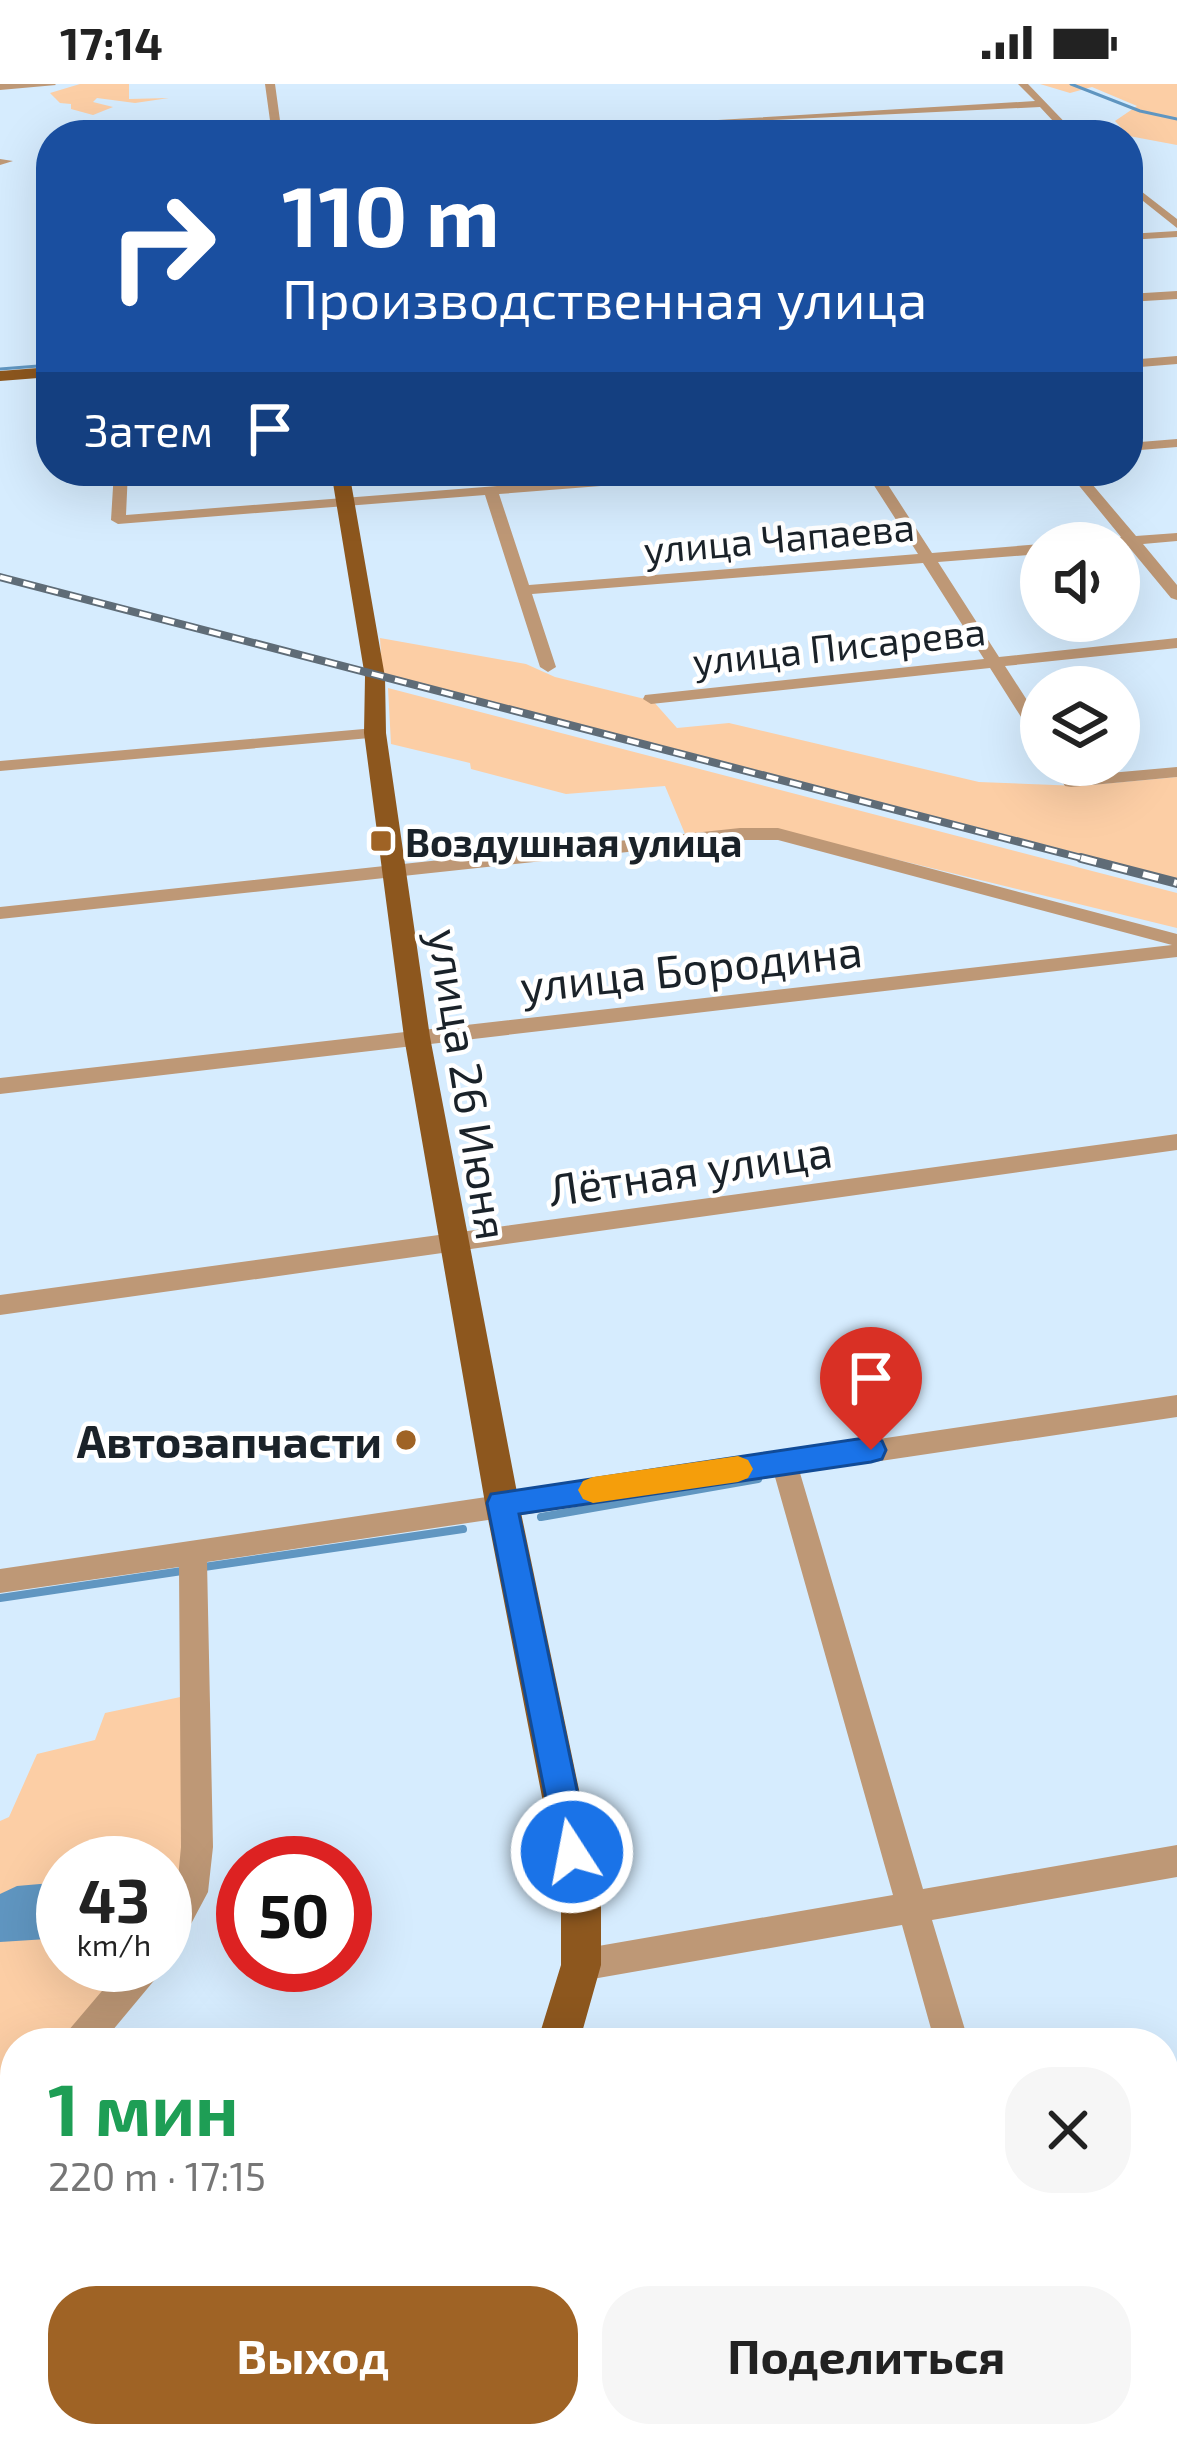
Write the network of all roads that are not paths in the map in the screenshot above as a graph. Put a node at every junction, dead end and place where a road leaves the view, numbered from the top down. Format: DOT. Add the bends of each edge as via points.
graph roads {
  1 [pos="270,84"];
  2 [pos="1023,84"];
  3 [pos="50,85"];
  4 [pos="0,87"];
  5 [pos="1040,104"];
  6 [pos="783,118"];
  7 [pos="276,120"];
  8 [pos="760,120"];
  9 [pos="1057,120"];
  10 [pos="1143,199"];
  11 [pos="1177,230"];
  12 [pos="1143,235"];
  13 [pos="1177,295"];
  14 [pos="1143,297"];
  15 [pos="1177,360"];
  16 [pos="1143,363"];
  17 [pos="36,373"];
  18 [pos="0,376"];
  19 [pos="1177,443"];
  20 [pos="1143,446"];
  21 [pos="120,486"];
  22 [pos="343,486"];
  23 [pos="554,486"];
  24 [pos="881,486"];
  25 [pos="1087,486"];
  26 [pos="491,491"];
  27 [pos="346,502"];
  28 [pos="1117,522"];
  29 [pos="1177,537"];
  30 [pos="1140,540"];
  31 [pos="1140,550"];
  32 [pos="1020,551"];
  33 [pos="925,558"];
  34 [pos="522,590"];
  35 [pos="1177,595"];
  36 [pos="1177,643"];
  37 [pos="994,662"];
  38 [pos="548,667"];
  39 [pos="651,699"];
  40 [pos="1020,702"];
  41 [pos="375,734"];
  42 [pos="0,766"];
  43 [pos="1140,772"];
  44 [pos="1177,772"];
  45 [pos="393,870"];
  46 [pos="0,913"];
  47 [pos="1176,942"];
  48 [pos="417,1037"];
  49 [pos="0,1086"];
  50 [pos="1177,1142"];
  51 [pos="453,1245"];
  52 [pos="0,1305"];
  53 [pos="1177,1406"];
  54 [pos="784,1463"];
  55 [pos="502,1503"];
  56 [pos="194,1554"];
  57 [pos="0,1581"];
  58 [pos="1177,1861"];
  59 [pos="192,1892"];
  60 [pos="913,1910"];
  61 [pos="581,1965"];
  62 [pos="122,1992"];
  63 [pos="92,2028"];
  64 [pos="562,2028"];
  65 [pos="948,2028"];
  1 -- 7 [label="street"];
  2 -- 5 [label="street"];
  3 -- 4 [label="street"];
  5 -- 6 [label="street"];
  5 -- 9 [label="street"];
  6 -- 8 [label="street"];
  10 -- 11 [label="street"];
  11 -- 12 [label="street"];
  13 -- 14 [label="street"];
  15 -- 16 [label="street"];
  17 -- 18 [label="main road"];
  19 -- 20 [label="street"];
  21 -- 27 [label="street" via="118,520"];
  22 -- 27 [label="main road, улица 26 Июня"];
  23 -- 26 [label="street"];
  24 -- 33 [label="street"];
  25 -- 28 [label="street"];
  26 -- 27 [label="street"];
  26 -- 34 [label="street"];
  27 -- 41 [label="main road, улица 26 Июня" via="375,677"];
  29 -- 30 [label="street"];
  31 -- 35 [label="street"];
  32 -- 33 [label="street, улица Чапаева"];
  33 -- 34 [label="street, улица Чапаева"];
  33 -- 37 [label="street"];
  34 -- 38 [label="street"];
  36 -- 37 [label="street, улица Писарева"];
  37 -- 39 [label="street, улица Писарева"];
  37 -- 40 [label="street"];
  41 -- 42 [label="street"];
  41 -- 45 [label="main road, улица 26 Июня"];
  43 -- 44 [label="street"];
  45 -- 46 [label="street"];
  45 -- 47 [label="street" via="778,834"];
  45 -- 48 [label="main road, улица 26 Июня"];
  47 -- 48 [label="street, улица Бородина"];
  48 -- 49 [label="street, улица Бородина"];
  48 -- 51 [label="main road, улица 26 Июня"];
  50 -- 51 [label="street, Лётная улица"];
  51 -- 52 [label="street, Лётная улица"];
  51 -- 55 [label="main road, улица 26 Июня"];
  53 -- 54 [label="street"];
  54 -- 55 [label="street"];
  54 -- 60 [label="street"];
  55 -- 56 [label="street"];
  55 -- 61 [label="main road, улица 26 Июня" via="580,1895"];
  56 -- 57 [label="street"];
  56 -- 59 [label="street"];
  58 -- 60 [label="street"];
  60 -- 61 [label="street"];
  60 -- 65 [label="street"];
  61 -- 64 [label="main road, улица 26 Июня"];
  62 -- 63 [label="street"];
}
